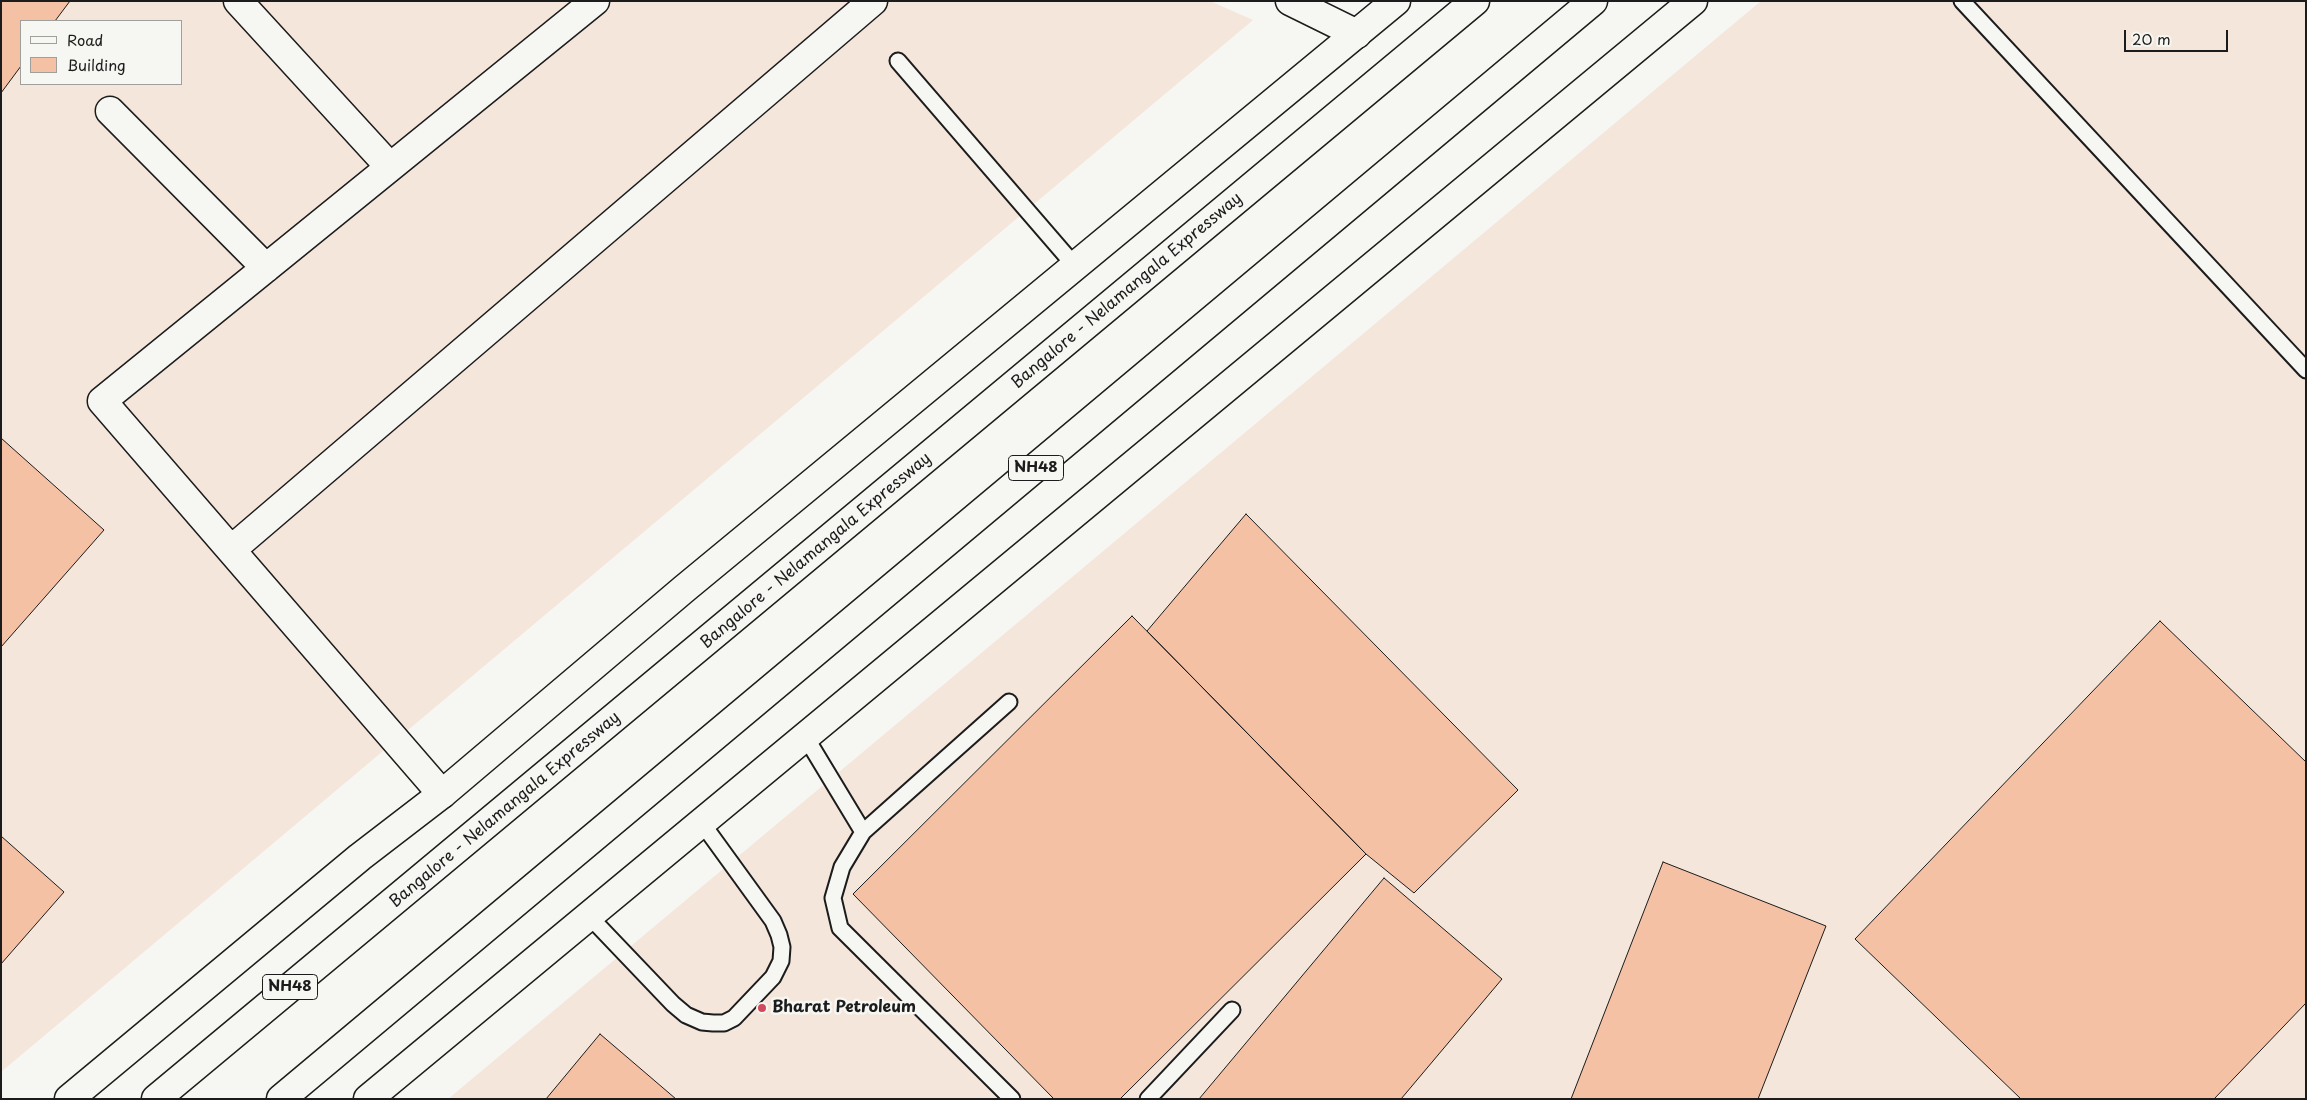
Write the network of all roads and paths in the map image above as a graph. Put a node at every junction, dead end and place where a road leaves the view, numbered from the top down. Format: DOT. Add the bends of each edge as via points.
graph roads {
  1 [pos="238,1"];
  2 [pos="595,1"];
  3 [pos="873,1"];
  4 [pos="1290,1"];
  5 [pos="1396,1"];
  6 [pos="1475,1"];
  7 [pos="1593,1"];
  8 [pos="1693,1"];
  9 [pos="1962,1"];
  10 [pos="1357,34"];
  11 [pos="898,61"];
  12 [pos="110,111"];
  13 [pos="390,167"];
  14 [pos="1075,266"];
  15 [pos="266,268"];
  16 [pos="2306,370"];
  17 [pos="231,550"];
  18 [pos="1009,702"];
  19 [pos="805,736"];
  20 [pos="442,794"];
  21 [pos="702,822"];
  22 [pos="863,832"];
  23 [pos="589,916"];
  24 [pos="1232,1010"];
  25 [pos="69,1099"];
  26 [pos="156,1099"];
  27 [pos="281,1099"];
  28 [pos="368,1099"];
  29 [pos="1012,1099"];
  30 [pos="1148,1099"];
  1 -- 13 [label="main road"];
  2 -- 13 [label="main road"];
  3 -- 17 [label="main road"];
  4 -- 10 [label="main road"];
  5 -- 10 [label="main road"];
  6 -- 26 [label="main road, Bangalore - Nelamangala Expressway / NH48"];
  7 -- 27 [label="main road, NH48"];
  8 -- 19 [label="main road"];
  9 -- 16 [label="lane"];
  10 -- 14 [label="main road"];
  11 -- 14 [label="lane"];
  12 -- 15 [label="main road"];
  13 -- 15 [label="main road"];
  14 -- 20 [label="main road"];
  15 -- 17 [label="main road" via="102,401"];
  17 -- 20 [label="main road"];
  18 -- 22 [label="lane"];
  19 -- 21 [label="main road"];
  19 -- 22 [label="lane"];
  20 -- 25 [label="main road" via="360,857"];
  21 -- 23 [label="main road"];
  21 -- 23 [label="lane" via="772,921 782,947 781,961 773,977 734,1018 724,1023 713,1023 686,1015"];
  22 -- 29 [label="lane" via="842,867 833,898 840,928"];
  23 -- 28 [label="main road"];
  24 -- 30 [label="lane"];
}
